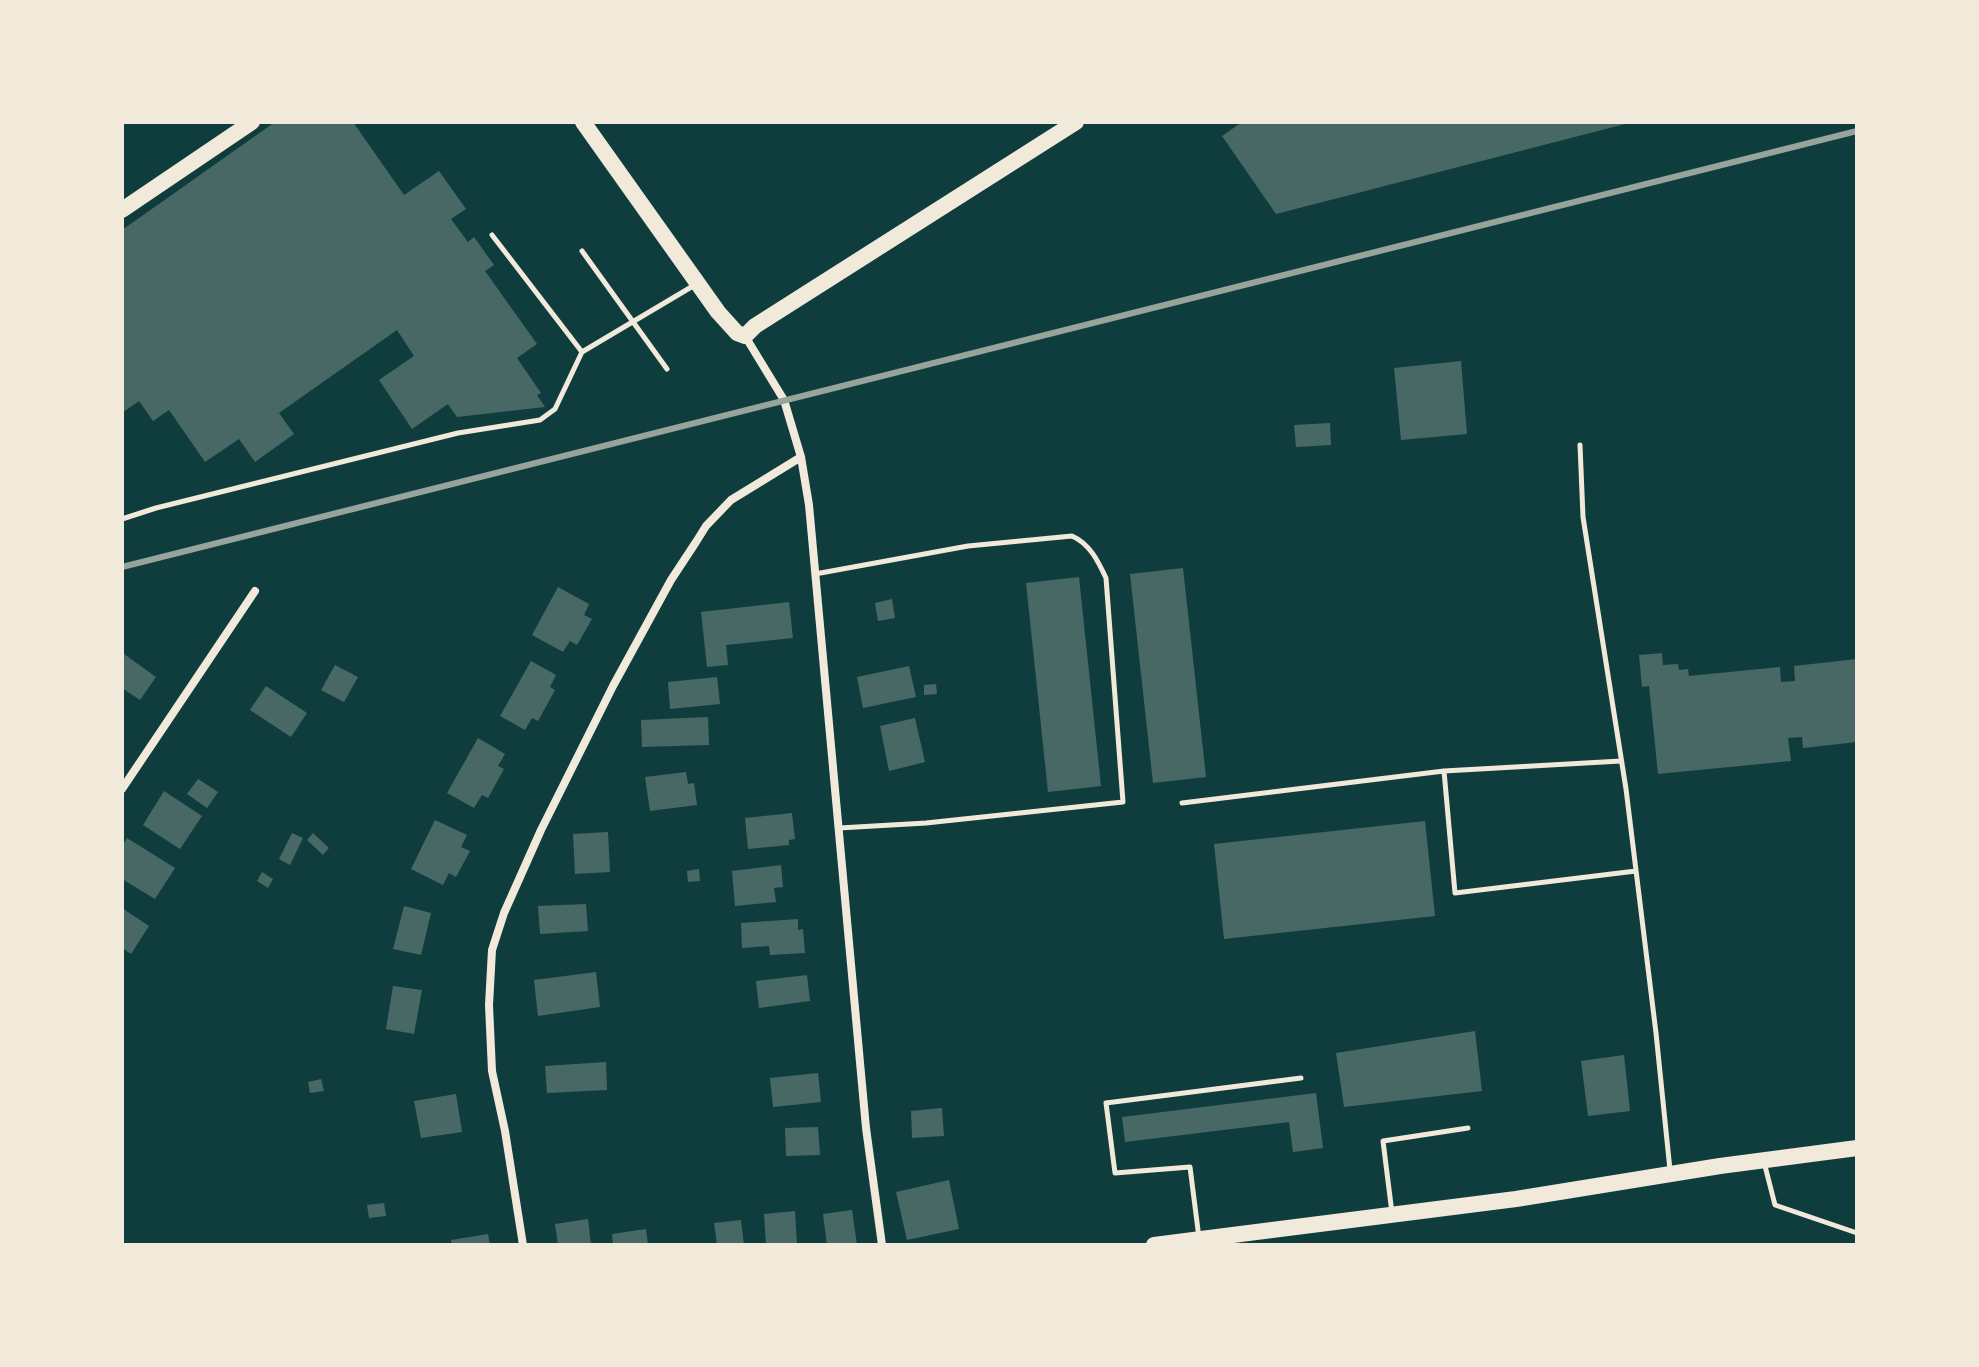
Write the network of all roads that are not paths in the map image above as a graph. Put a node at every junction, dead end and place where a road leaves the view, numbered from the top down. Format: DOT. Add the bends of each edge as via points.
graph roads {
  1 [pos="252,122"];
  2 [pos="583,122"];
  3 [pos="1076,122"];
  4 [pos="122,210"];
  5 [pos="492,235"];
  6 [pos="582,251"];
  7 [pos="698,283"];
  8 [pos="633,321"];
  9 [pos="745,336"];
  10 [pos="582,352"];
  11 [pos="667,369"];
  12 [pos="1580,445"];
  13 [pos="801,457"];
  14 [pos="122,519"];
  15 [pos="815,574"];
  16 [pos="255,591"];
  17 [pos="1621,761"];
  18 [pos="1444,771"];
  19 [pos="122,789"];
  20 [pos="1182,803"];
  21 [pos="839,828"];
  22 [pos="1636,871"];
  23 [pos="1301,1078"];
  24 [pos="1468,1128"];
  25 [pos="1857,1148"];
  26 [pos="1764,1161"];
  27 [pos="1671,1174"];
  28 [pos="1392,1214"];
  29 [pos="1857,1233"];
  30 [pos="1199,1239"];
  31 [pos="523,1245"];
  32 [pos="882,1245"];
  33 [pos="1154,1245"];
  1 -- 4 [label="main road"];
  2 -- 7 [label="main road"];
  3 -- 9 [label="main road"];
  5 -- 10 [label="lane"];
  6 -- 8 [label="lane"];
  7 -- 8 [label="lane"];
  7 -- 9 [label="main road" via="718,312"];
  8 -- 10 [label="lane"];
  8 -- 11 [label="lane"];
  9 -- 13 [label="street" via="784,400"];
  10 -- 14 [label="lane" via="555,409 540,420 458,433"];
  12 -- 17 [label="lane" via="1583,517"];
  13 -- 15 [label="street"];
  13 -- 31 [label="street" via="731,500 706,526 613,686 504,913 492,950 492,1071"];
  15 -- 21 [label="street"];
  15 -- 21 [label="lane" via="968,546 1072,536 1089,548 1106,578 1123,802"];
  16 -- 19 [label="street"];
  17 -- 18 [label="lane"];
  17 -- 22 [label="lane"];
  18 -- 20 [label="lane"];
  18 -- 22 [label="lane" via="1455,893"];
  21 -- 32 [label="street"];
  22 -- 27 [label="lane"];
  23 -- 30 [label="lane" via="1106,1103 1115,1173 1190,1167"];
  24 -- 28 [label="lane" via="1383,1141"];
  25 -- 26 [label="main road"];
  26 -- 27 [label="main road"];
  26 -- 29 [label="lane" via="1775,1205"];
  27 -- 28 [label="main road"];
  28 -- 30 [label="main road"];
  30 -- 33 [label="main road"];
}
